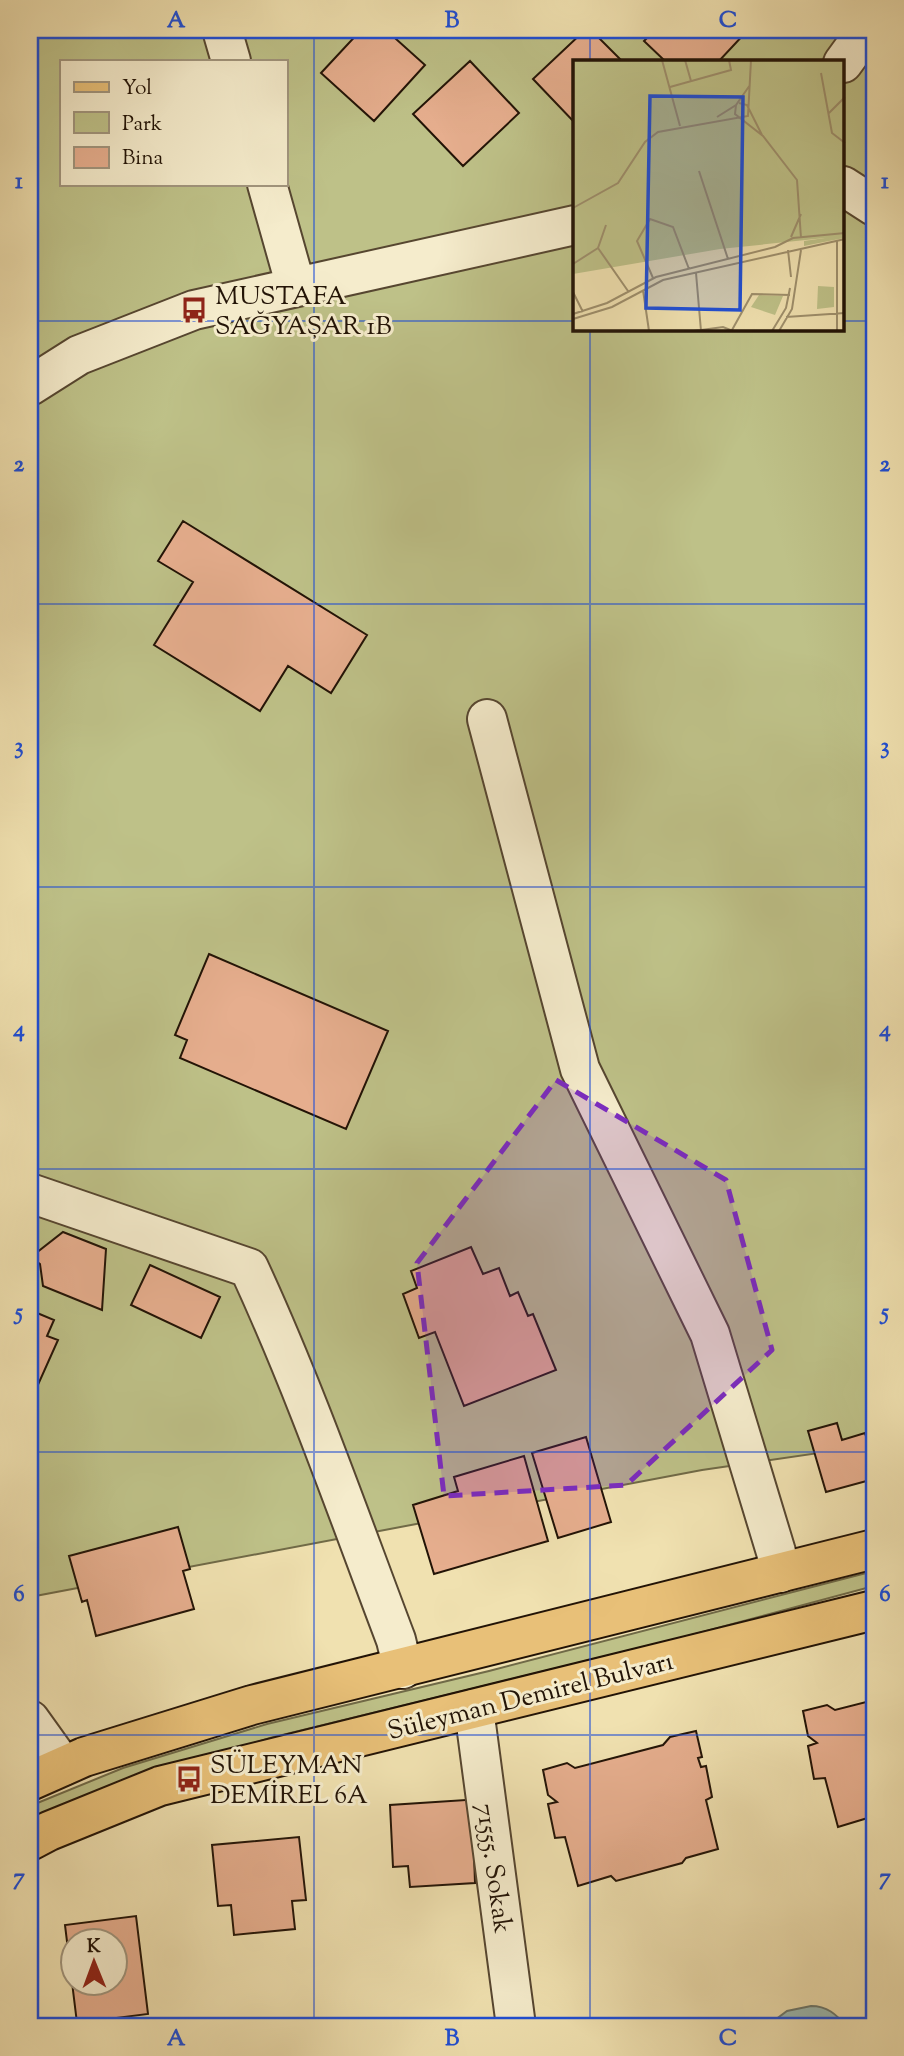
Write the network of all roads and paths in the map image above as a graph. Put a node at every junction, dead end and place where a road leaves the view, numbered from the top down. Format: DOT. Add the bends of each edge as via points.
graph roads {
  1 [pos="222,30"];
  2 [pos="867,30"];
  3 [pos="874,52"];
  4 [pos="232,60"];
  5 [pos="844,64"];
  6 [pos="844,64"];
  7 [pos="268,186"];
  8 [pos="573,225"];
  9 [pos="296,287"];
  10 [pos="30,386"];
  11 [pos="487,719"];
  12 [pos="30,1193"];
  13 [pos="874,1549"];
  14 [pos="780,1573"];
  15 [pos="874,1610"];
  16 [pos="403,1669"];
  17 [pos="474,1709"];
  18 [pos="30,1720"];
  19 [pos="46,1773"];
  20 [pos="30,1842"];
  21 [pos="516,2026"];
  1 -- 4 [label="street"];
  2 -- 5 [label="street"];
  3 -- 6 [label="street"];
  7 -- 9 [label="street"];
  8 -- 9 [label="street"];
  9 -- 10 [label="street" via="194,310 79,355"];
  11 -- 14 [label="street" via="580,1069 710,1334"];
  12 -- 16 [label="street" via="249,1268 326,1455"];
  13 -- 14 [label="main road"];
  14 -- 16 [label="main road"];
  15 -- 17 [label="main road, Süleyman Demirel Bulvarı"];
  16 -- 19 [label="main road" via="252,1705"];
  17 -- 20 [label="main road, Süleyman Demirel Bulvarı" via="160,1786"];
  17 -- 21 [label="street, 71555. Sokak"];
  18 -- 19 [label="street"];
}
